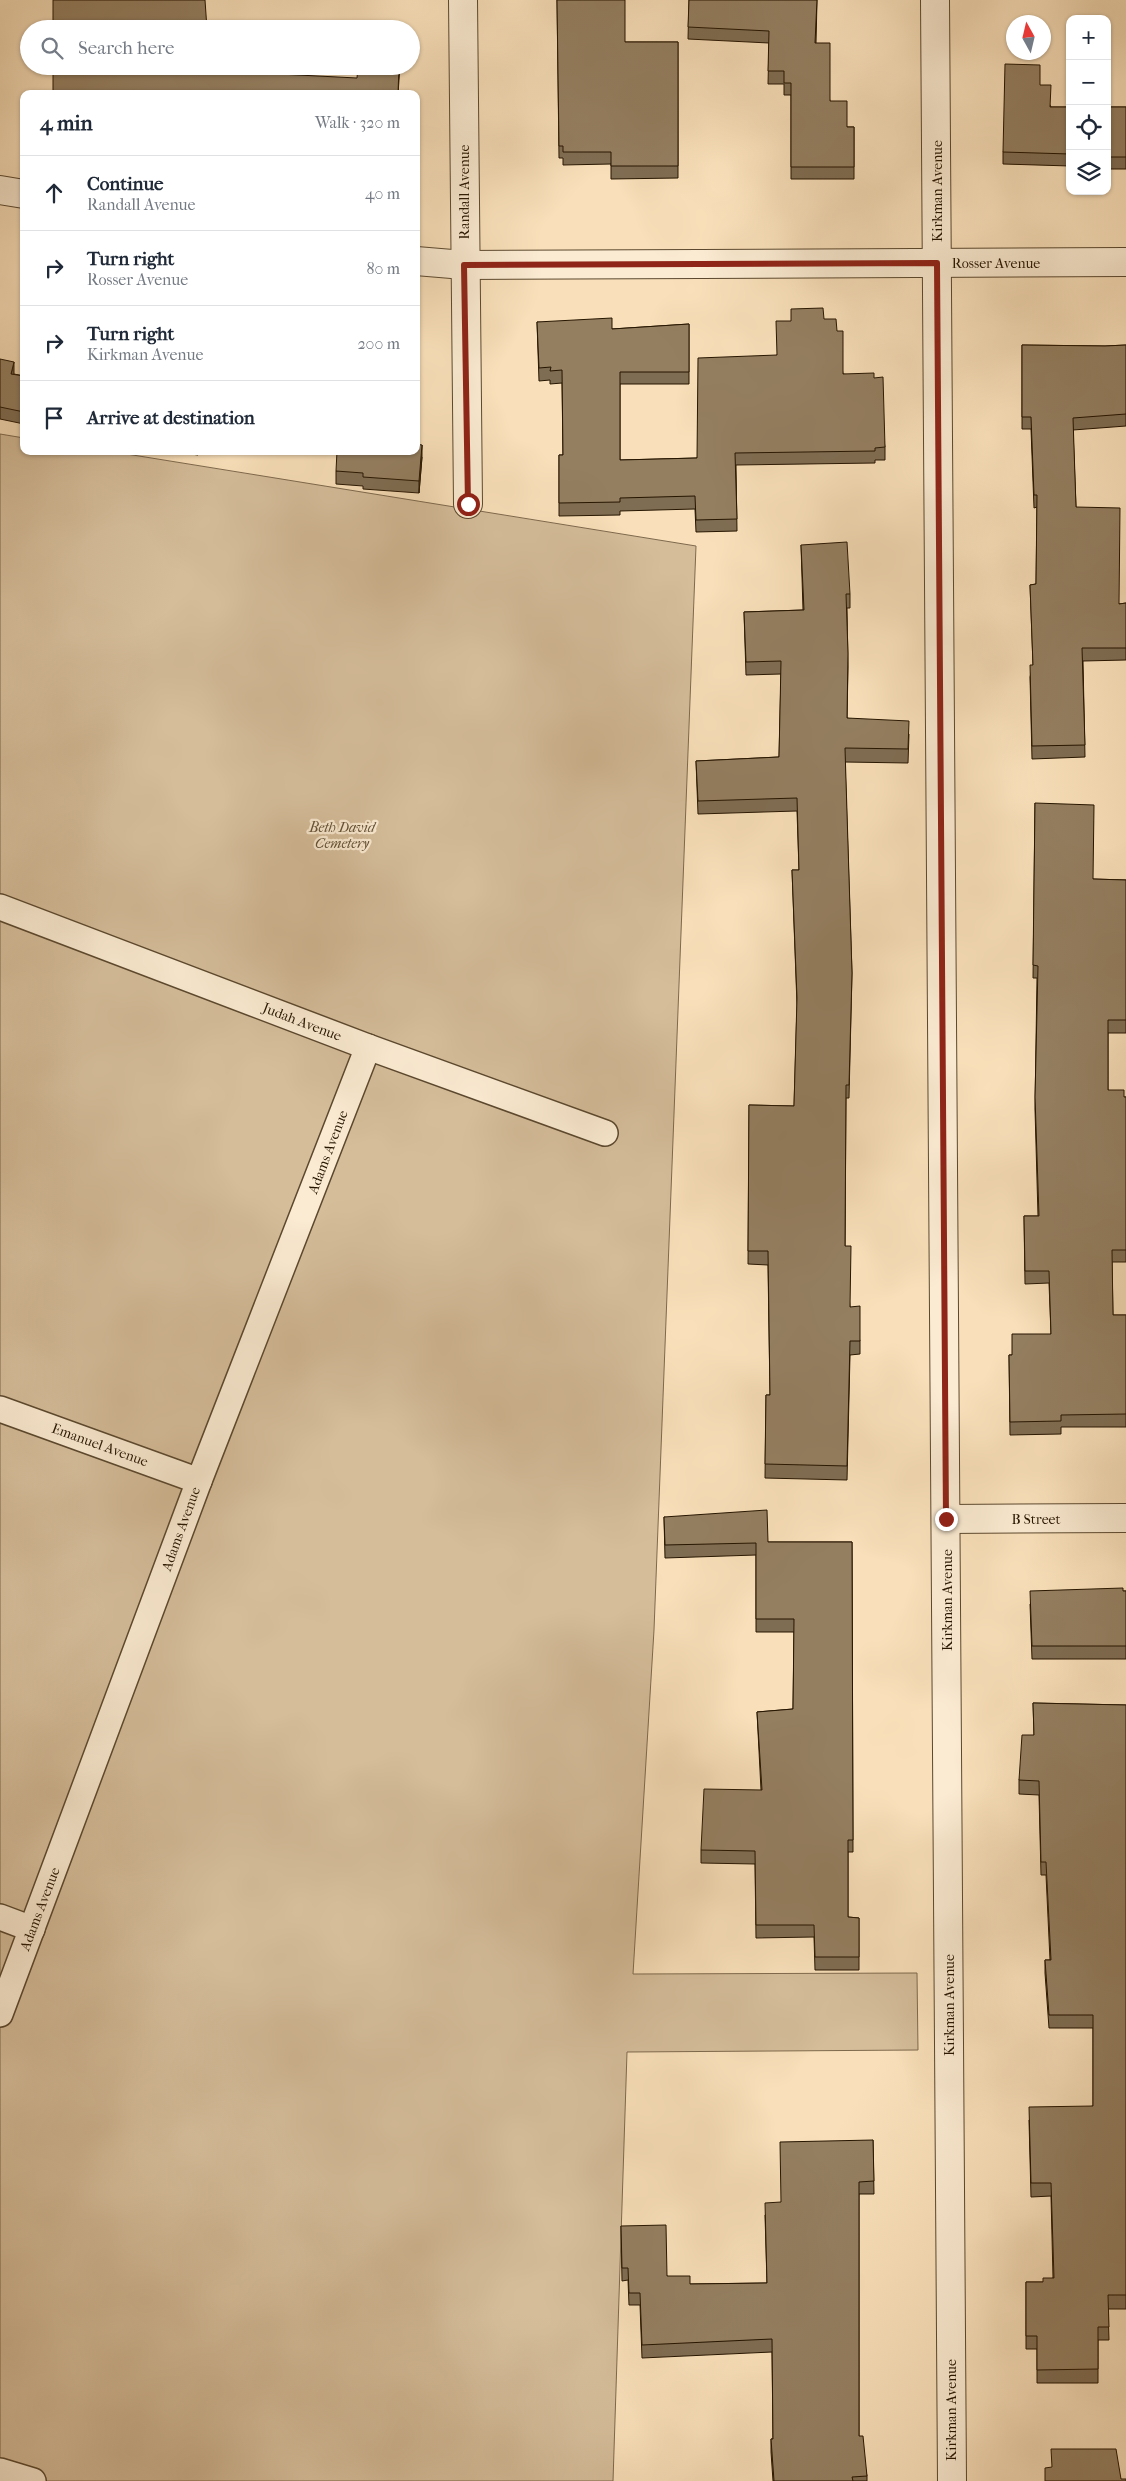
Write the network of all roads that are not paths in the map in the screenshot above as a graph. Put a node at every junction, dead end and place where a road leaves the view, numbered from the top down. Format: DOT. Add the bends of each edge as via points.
graph roads {
  1 [pos="463,0"];
  2 [pos="935,0"];
  3 [pos="0,190"];
  4 [pos="20,193"];
  5 [pos="420,261"];
  6 [pos="1126,262"];
  7 [pos="937,263"];
  8 [pos="464,265"];
  9 [pos="468,504"];
  10 [pos="0,906"];
  11 [pos="368,1047"];
  12 [pos="605,1133"];
  13 [pos="0,1409"];
  14 [pos="199,1481"];
  15 [pos="1126,1518"];
  16 [pos="946,1519"];
  17 [pos="0,1917"];
  18 [pos="32,1929"];
  19 [pos="0,2014"];
  20 [pos="0,2471"];
  21 [pos="33,2481"];
  22 [pos="952,2481"];
  1 -- 8 [label="street, Randall Avenue"];
  2 -- 7 [label="street, Kirkman Avenue"];
  3 -- 4 [label="street"];
  5 -- 8 [label="street, Rosser Avenue"];
  6 -- 7 [label="street, Rosser Avenue"];
  7 -- 8 [label="street, Rosser Avenue"];
  7 -- 16 [label="street, Kirkman Avenue"];
  8 -- 9 [label="street, Randall Avenue"];
  10 -- 11 [label="lane, Judah Avenue"];
  11 -- 12 [label="lane, Judah Avenue"];
  11 -- 14 [label="lane, Adams Avenue"];
  13 -- 14 [label="lane, Emanuel Avenue"];
  14 -- 18 [label="lane, Adams Avenue"];
  15 -- 16 [label="street, B Street"];
  16 -- 22 [label="street, Kirkman Avenue"];
  17 -- 18 [label="lane"];
  18 -- 19 [label="lane, Adams Avenue"];
  20 -- 21 [label="lane"];
}
